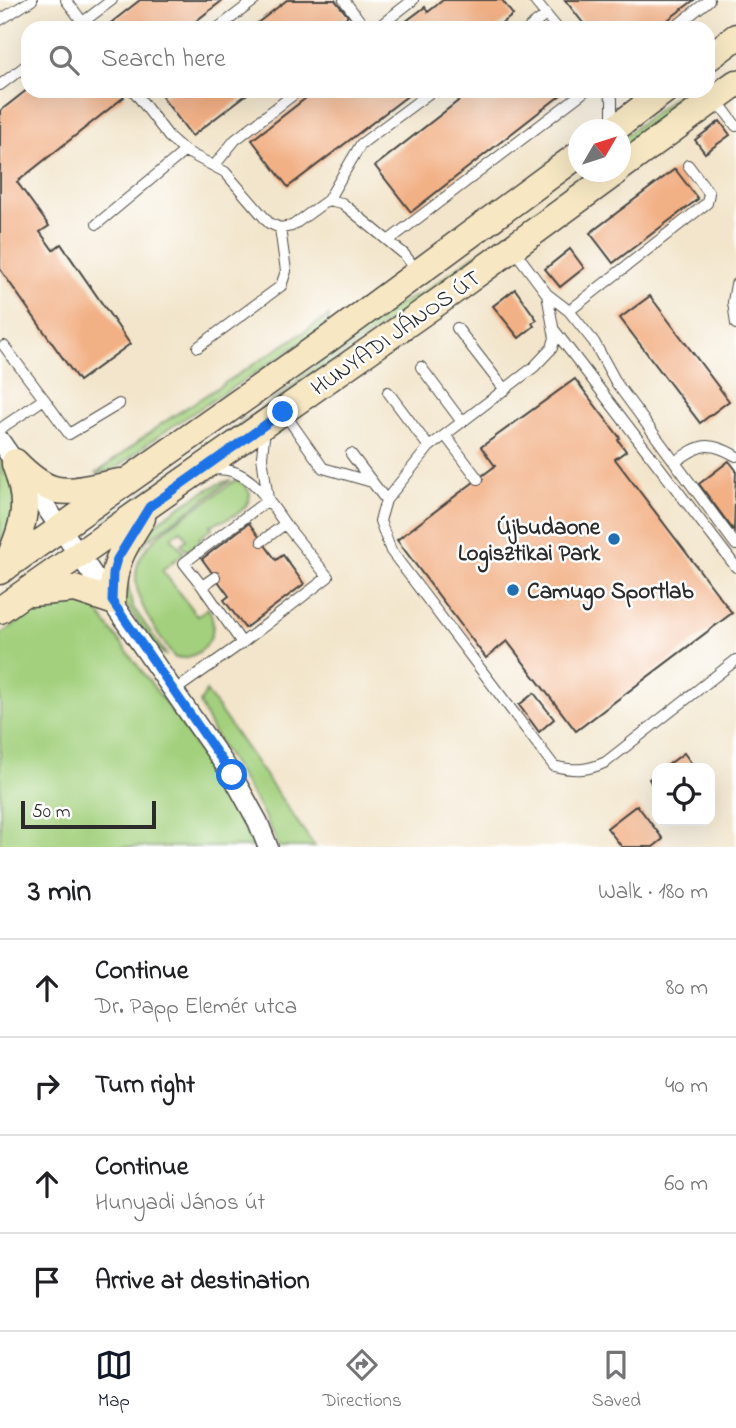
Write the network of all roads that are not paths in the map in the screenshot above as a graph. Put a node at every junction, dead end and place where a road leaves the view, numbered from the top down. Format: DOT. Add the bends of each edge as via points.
graph roads {
  1 [pos="32,0"];
  2 [pos="66,0"];
  3 [pos="112,0"];
  4 [pos="254,0"];
  5 [pos="344,0"];
  6 [pos="413,0"];
  7 [pos="534,0"];
  8 [pos="709,0"];
  9 [pos="546,15"];
  10 [pos="0,20"];
  11 [pos="79,21"];
  12 [pos="88,21"];
  13 [pos="227,21"];
  14 [pos="360,21"];
  15 [pos="386,21"];
  16 [pos="538,21"];
  17 [pos="551,21"];
  18 [pos="683,21"];
  19 [pos="736,37"];
  20 [pos="715,53"];
  21 [pos="21,69"];
  22 [pos="0,85"];
  23 [pos="726,91"];
  24 [pos="140,98"];
  25 [pos="289,98"];
  26 [pos="423,98"];
  27 [pos="576,98"];
  28 [pos="611,98"];
  29 [pos="655,98"];
  30 [pos="612,119"];
  31 [pos="627,119"];
  32 [pos="736,126"];
  33 [pos="185,150"];
  34 [pos="631,161"];
  35 [pos="568,163"];
  36 [pos="688,165"];
  37 [pos="214,166"];
  38 [pos="603,182"];
  39 [pos="328,200"];
  40 [pos="491,220"];
  41 [pos="97,224"];
  42 [pos="280,228"];
  43 [pos="388,241"];
  44 [pos="513,249"];
  45 [pos="419,274"];
  46 [pos="736,285"];
  47 [pos="547,294"];
  48 [pos="569,311"];
  49 [pos="736,324"];
  50 [pos="457,328"];
  51 [pos="553,329"];
  52 [pos="4,346"];
  53 [pos="198,347"];
  54 [pos="421,367"];
  55 [pos="505,390"];
  56 [pos="388,392"];
  57 [pos="44,400"];
  58 [pos="119,404"];
  59 [pos="274,419"];
  60 [pos="462,422"];
  61 [pos="0,429"];
  62 [pos="445,435"];
  63 [pos="429,447"];
  64 [pos="7,452"];
  65 [pos="351,454"];
  66 [pos="736,456"];
  67 [pos="675,462"];
  68 [pos="197,473"];
  69 [pos="478,479"];
  70 [pos="129,481"];
  71 [pos="372,481"];
  72 [pos="268,500"];
  73 [pos="386,500"];
  74 [pos="149,507"];
  75 [pos="285,524"];
  76 [pos="61,529"];
  77 [pos="262,541"];
  78 [pos="736,545"];
  79 [pos="79,556"];
  80 [pos="736,567"];
  81 [pos="3,569"];
  82 [pos="215,577"];
  83 [pos="202,586"];
  84 [pos="26,594"];
  85 [pos="112,601"];
  86 [pos="0,610"];
  87 [pos="242,642"];
  88 [pos="736,660"];
  89 [pos="174,691"];
  90 [pos="268,847"];
  1 -- 10 [label="lane"];
  2 -- 11 [label="lane"];
  3 -- 12 [label="lane"];
  4 -- 13 [label="lane"];
  5 -- 14 [label="lane"];
  6 -- 15 [label="lane"];
  7 -- 9 [label="lane"];
  8 -- 18 [label="lane"];
  9 -- 16 [label="lane"];
  9 -- 17 [label="lane"];
  19 -- 20 [label="main road"];
  21 -- 22 [label="lane"];
  23 -- 32 [label="lane"];
  23 -- 34 [label="main road"];
  24 -- 33 [label="lane" via="169,137"];
  25 -- 37 [label="lane" via="235,140"];
  26 -- 39 [label="lane" via="361,144"];
  27 -- 43 [label="lane"];
  28 -- 30 [label="lane"];
  29 -- 31 [label="main road"];
  33 -- 37 [label="lane"];
  33 -- 41 [label="lane"];
  35 -- 40 [label="main road, HUNYADI JÁNOS ÚT"];
  36 -- 48 [label="lane" via="709,193 707,203"];
  37 -- 42 [label="lane" via="240,186 269,223"];
  38 -- 44 [label="main road, HUNYADI JÁNOS ÚT"];
  39 -- 42 [label="lane" via="292,226"];
  39 -- 43 [label="lane" via="342,203"];
  40 -- 44 [label="main road"];
  40 -- 45 [label="main road, HUNYADI JÁNOS ÚT"];
  42 -- 53 [label="lane" via="286,271 281,286"];
  43 -- 45 [label="lane" via="408,257"];
  44 -- 47 [label="lane"];
  44 -- 59 [label="main road, HUNYADI JÁNOS ÚT"];
  45 -- 70 [label="main road, HUNYADI JÁNOS ÚT"];
  46 -- 49 [label="lane"];
  47 -- 48 [label="lane"];
  47 -- 51 [label="lane"];
  48 -- 67 [label="lane"];
  50 -- 55 [label="lane"];
  51 -- 55 [label="lane" via="552,348 545,358"];
  51 -- 80 [label="lane"];
  52 -- 57 [label="lane"];
  54 -- 60 [label="lane"];
  55 -- 60 [label="lane"];
  56 -- 63 [label="lane"];
  57 -- 58 [label="lane" via="69,434"];
  57 -- 61 [label="lane"];
  59 -- 68 [label="main road, HUNYADI JÁNOS ÚT"];
  59 -- 71 [label="lane" via="323,468"];
  59 -- 72 [label="lane" via="262,457"];
  60 -- 62 [label="lane"];
  62 -- 63 [label="lane"];
  62 -- 69 [label="lane"];
  63 -- 73 [label="lane"];
  64 -- 70 [label="main road" via="46,489 60,492"];
  64 -- 76 [label="street"];
  64 -- 81 [label="main road" via="27,503 22,528"];
  65 -- 71 [label="lane"];
  66 -- 67 [label="lane" via="717,446 697,446"];
  67 -- 78 [label="lane"];
  68 -- 72 [label="lane" via="223,468 242,474"];
  68 -- 74 [label="main road, HUNYADI JÁNOS ÚT"];
  70 -- 76 [label="main road, HUNYADI JÁNOS ÚT"];
  71 -- 73 [label="lane"];
  72 -- 75 [label="lane"];
  72 -- 83 [label="lane" via="184,563"];
  73 -- 88 [label="lane" via="380,521 391,551 554,766 572,771 606,762"];
  74 -- 79 [label="main road, HUNYADI JÁNOS ÚT"];
  74 -- 85 [label="main road" via="117,559"];
  75 -- 77 [label="lane"];
  75 -- 87 [label="lane" via="328,577"];
  76 -- 79 [label="street"];
  76 -- 81 [label="main road, HUNYADI JÁNOS ÚT"];
  79 -- 84 [label="main road, HUNYADI JÁNOS ÚT"];
  79 -- 85 [label="street"];
  82 -- 83 [label="lane"];
  83 -- 87 [label="lane"];
  84 -- 85 [label="main road" via="75,589"];
  84 -- 86 [label="main road, HUNYADI JÁNOS ÚT"];
  85 -- 89 [label="street"];
  87 -- 89 [label="lane"];
  89 -- 90 [label="street" via="232,775"];
}
